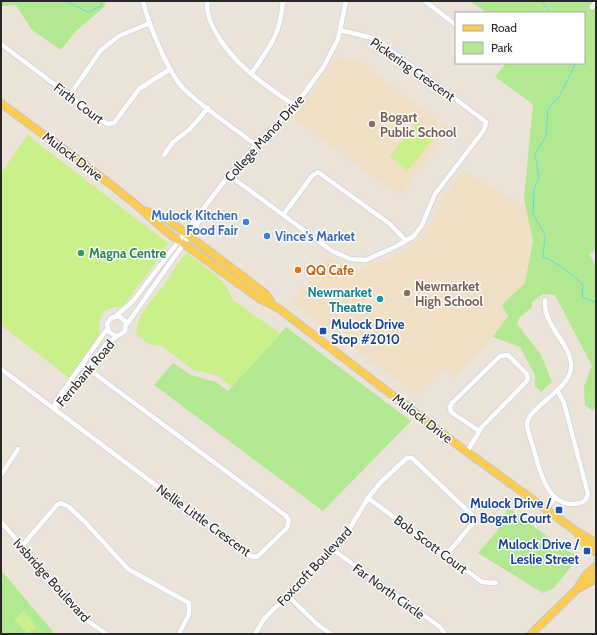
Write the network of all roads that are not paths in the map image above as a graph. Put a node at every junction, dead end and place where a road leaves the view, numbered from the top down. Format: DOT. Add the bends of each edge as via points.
graph roads {
  1 [pos="143,1"];
  2 [pos="208,1"];
  3 [pos="283,1"];
  4 [pos="346,1"];
  5 [pos="425,1"];
  6 [pos="596,2"];
  7 [pos="592,7"];
  8 [pos="150,23"];
  9 [pos="455,24"];
  10 [pos="340,30"];
  11 [pos="1,44"];
  12 [pos="170,69"];
  13 [pos="250,74"];
  14 [pos="69,96"];
  15 [pos="1,103"];
  16 [pos="295,106"];
  17 [pos="208,108"];
  18 [pos="256,145"];
  19 [pos="164,155"];
  20 [pos="230,175"];
  21 [pos="144,210"];
  22 [pos="283,215"];
  23 [pos="187,234"];
  24 [pos="406,241"];
  25 [pos="181,242"];
  26 [pos="545,300"];
  27 [pos="272,304"];
  28 [pos="116,316"];
  29 [pos="127,324"];
  30 [pos="107,329"];
  31 [pos="116,336"];
  32 [pos="83,365"];
  33 [pos="1,369"];
  34 [pos="88,369"];
  35 [pos="558,390"];
  36 [pos="54,409"];
  37 [pos="479,431"];
  38 [pos="18,449"];
  39 [pos="467,452"];
  40 [pos="1,476"];
  41 [pos="554,497"];
  42 [pos="368,498"];
  43 [pos="546,510"];
  44 [pos="1,522"];
  45 [pos="576,531"];
  46 [pos="596,543"];
  47 [pos="22,546"];
  48 [pos="332,549"];
  49 [pos="596,552"];
  50 [pos="446,555"];
  51 [pos="596,566"];
  52 [pos="596,576"];
  53 [pos="496,583"];
  54 [pos="577,590"];
  55 [pos="287,595"];
  56 [pos="107,634"];
  57 [pos="179,634"];
  58 [pos="255,634"];
  59 [pos="331,634"];
  60 [pos="445,634"];
  61 [pos="531,634"];
  1 -- 8 [label="street"];
  2 -- 13 [label="street" via="211,24 228,52"];
  3 -- 13 [label="street" via="281,22 274,40"];
  4 -- 10 [label="street, College Manor Drive"];
  5 -- 9 [label="street"];
  6 -- 7 [label="street"];
  8 -- 12 [label="street"];
  8 -- 14 [label="street" via="119,36 101,50"];
  10 -- 16 [label="street, College Manor Drive" via="328,59"];
  10 -- 24 [label="street, Pickering Crescent" via="372,38 486,122 484,130 434,194 422,225 414,236"];
  11 -- 14 [label="street, Firth Court"];
  12 -- 14 [label="street, Firth Court" via="140,89 110,124"];
  12 -- 17 [label="street" via="183,89"];
  13 -- 16 [label="street"];
  15 -- 21 [label="main road, Mulock Drive"];
  16 -- 18 [label="street, College Manor Drive"];
  17 -- 18 [label="street"];
  17 -- 19 [label="street" via="190,129 173,142"];
  18 -- 20 [label="street, College Manor Drive"];
  20 -- 22 [label="street, Pickering Crescent"];
  20 -- 23 [label="street, College Manor Drive"];
  21 -- 23 [label="main road, Mulock Drive" via="165,218"];
  21 -- 25 [label="main road, Mulock Drive" via="159,226"];
  22 -- 24 [label="street, Pickering Crescent" via="332,251 350,259 366,260"];
  22 -- 24 [label="street" via="312,176 318,172 390,224"];
  23 -- 25 [label="street"];
  23 -- 27 [label="main road, Mulock Drive" via="266,294"];
  25 -- 27 [label="main road, Mulock Drive" via="260,299"];
  25 -- 28 [label="street" via="133,301"];
  25 -- 29 [label="street"];
  26 -- 35 [label="street" via="546,313 571,362 569,377"];
  27 -- 39 [label="main road, Mulock Drive"];
  28 -- 29 [label="street" via="122,317"];
  28 -- 30 [label="street" via="108,321"];
  29 -- 31 [label="street" via="124,333"];
  30 -- 31 [label="street"];
  30 -- 32 [label="street, Fernbank Road"];
  31 -- 34 [label="street, Fernbank Road" via="106,344"];
  32 -- 34 [label="street, Nellie Little Crescent"];
  32 -- 36 [label="street, Fernbank Road" via="56,401"];
  33 -- 36 [label="street, Nellie Little Crescent"];
  34 -- 36 [label="street, Fernbank Road" via="61,404"];
  34 -- 36 [label="street, Nellie Little Crescent" via="285,515 289,520 287,528 257,557 250,556"];
  35 -- 41 [label="street" via="527,422 546,485"];
  35 -- 41 [label="street" via="564,403 588,494 585,501 578,503 565,503"];
  37 -- 37 [label="street" via="528,378 508,355 500,356 450,407 452,412"];
  37 -- 39 [label="street"];
  38 -- 40 [label="street"];
  39 -- 43 [label="main road, Mulock Drive"];
  41 -- 43 [label="street"];
  42 -- 48 [label="street, Foxcroft Boulevard" via="350,529"];
  42 -- 50 [label="street, Bob Scott Court"];
  42 -- 50 [label="street, Foxcroft Boulevard" via="407,458 412,458 472,515 474,522"];
  43 -- 45 [label="main road, Mulock Drive"];
  44 -- 47 [label="street, Ivsbridge Boulevard"];
  45 -- 46 [label="main road, Mulock Drive"];
  45 -- 49 [label="main road, Mulock Drive" via="586,545"];
  47 -- 56 [label="street, Ivsbridge Boulevard" via="89,622"];
  47 -- 57 [label="street" via="57,505 69,507 128,569 189,603 189,614"];
  48 -- 55 [label="street, Foxcroft Boulevard"];
  48 -- 60 [label="street, Far North Circle" via="440,627"];
  50 -- 53 [label="street, Bob Scott Court" via="482,582"];
  51 -- 54 [label="main road"];
  52 -- 54 [label="main road"];
  54 -- 61 [label="main road"];
  55 -- 58 [label="street, Foxcroft Boulevard" via="264,619"];
  55 -- 59 [label="street"];
}
